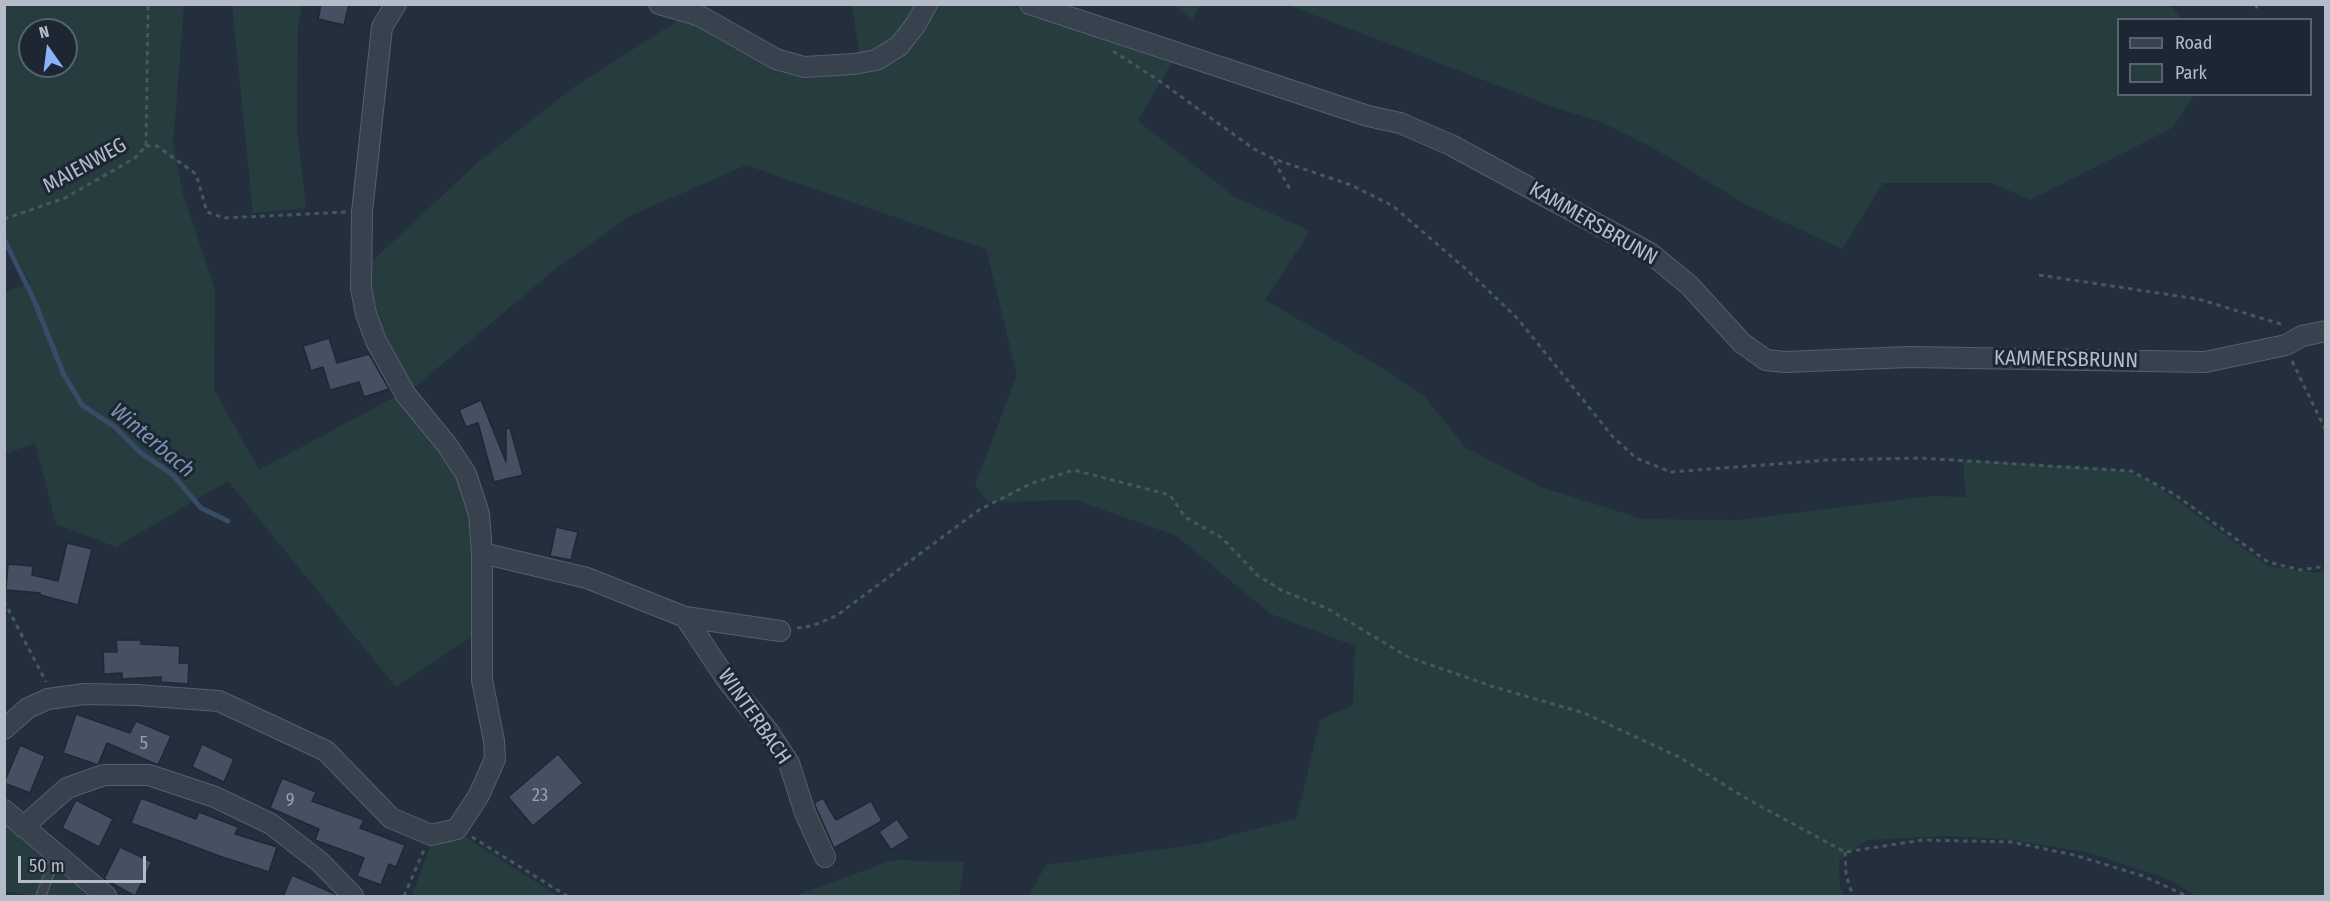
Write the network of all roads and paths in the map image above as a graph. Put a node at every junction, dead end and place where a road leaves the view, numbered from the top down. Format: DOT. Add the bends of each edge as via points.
graph roads {
  1 [pos="150,4"];
  2 [pos="396,4"];
  3 [pos="659,4"];
  4 [pos="927,4"];
  5 [pos="1030,4"];
  6 [pos="2256,4"];
  7 [pos="2257,10"];
  8 [pos="1109,49"];
  9 [pos="146,146"];
  10 [pos="1274,159"];
  11 [pos="1291,191"];
  12 [pos="362,212"];
  13 [pos="4,219"];
  14 [pos="2040,275"];
  15 [pos="2325,331"];
  16 [pos="2294,340"];
  17 [pos="2325,431"];
  18 [pos="482,553"];
  19 [pos="2325,566"];
  20 [pos="4,601"];
  21 [pos="685,617"];
  22 [pos="780,631"];
  23 [pos="48,699"];
  24 [pos="4,729"];
  25 [pos="13,820"];
  26 [pos="457,829"];
  27 [pos="431,835"];
  28 [pos="1845,852"];
  29 [pos="56,855"];
  30 [pos="825,857"];
  31 [pos="41,897"];
  32 [pos="106,897"];
  33 [pos="353,897"];
  34 [pos="404,897"];
  35 [pos="567,897"];
  36 [pos="1853,897"];
  37 [pos="2187,897"];
  1 -- 9 [label="path, MAIENWEG"];
  2 -- 12 [label="street" via="382,27"];
  3 -- 4 [label="street" via="700,16 776,59 804,67 876,60 899,46"];
  5 -- 16 [label="street, KAMMERSBRUNN" via="1368,116 1400,123 1451,145 1650,254 1689,285 1742,343 1766,360 1910,357 2205,362"];
  6 -- 7 [label="path"];
  8 -- 10 [label="path"];
  9 -- 12 [label="path" via="157,146 196,174 207,212 224,218"];
  9 -- 13 [label="path, MAIENWEG" via="135,158 65,198"];
  10 -- 11 [label="path"];
  10 -- 19 [label="path" via="1351,186 1393,206 1518,319 1613,437 1636,458 1671,472 1828,460 1920,458 2132,471 2174,494 2268,562 2301,570"];
  12 -- 18 [label="street" via="361,288 366,314 406,395 466,474 479,514"];
  14 -- 16 [label="path" via="2198,299 2290,327"];
  15 -- 16 [label="street, KAMMERSBRUNN"];
  16 -- 17 [label="path" via="2301,383"];
  18 -- 21 [label="street" via="587,578"];
  18 -- 26 [label="street" via="482,680 495,759 479,795"];
  20 -- 23 [label="path" via="46,681"];
  21 -- 22 [label="street"];
  21 -- 30 [label="street, WINTERBACH" via="789,763"];
  22 -- 28 [label="path" via="812,626 836,616 979,510 1032,483 1074,470 1170,495 1185,517 1222,538 1257,576 1281,591 1328,609 1408,657 1584,713 1648,742"];
  23 -- 24 [label="street" via="28,708"];
  23 -- 27 [label="street" via="116,694 219,701 327,751 391,818"];
  25 -- 29 [label="street"];
  25 -- 33 [label="street" via="67,788 104,775 149,775 215,797 270,824 320,862"];
  26 -- 27 [label="street"];
  26 -- 35 [label="path"];
  27 -- 34 [label="path"];
  28 -- 36 [label="path" via="1846,875"];
  28 -- 37 [label="path" via="1923,840 2012,842 2143,876"];
  29 -- 31 [label="lane"];
  29 -- 32 [label="street"];
}
